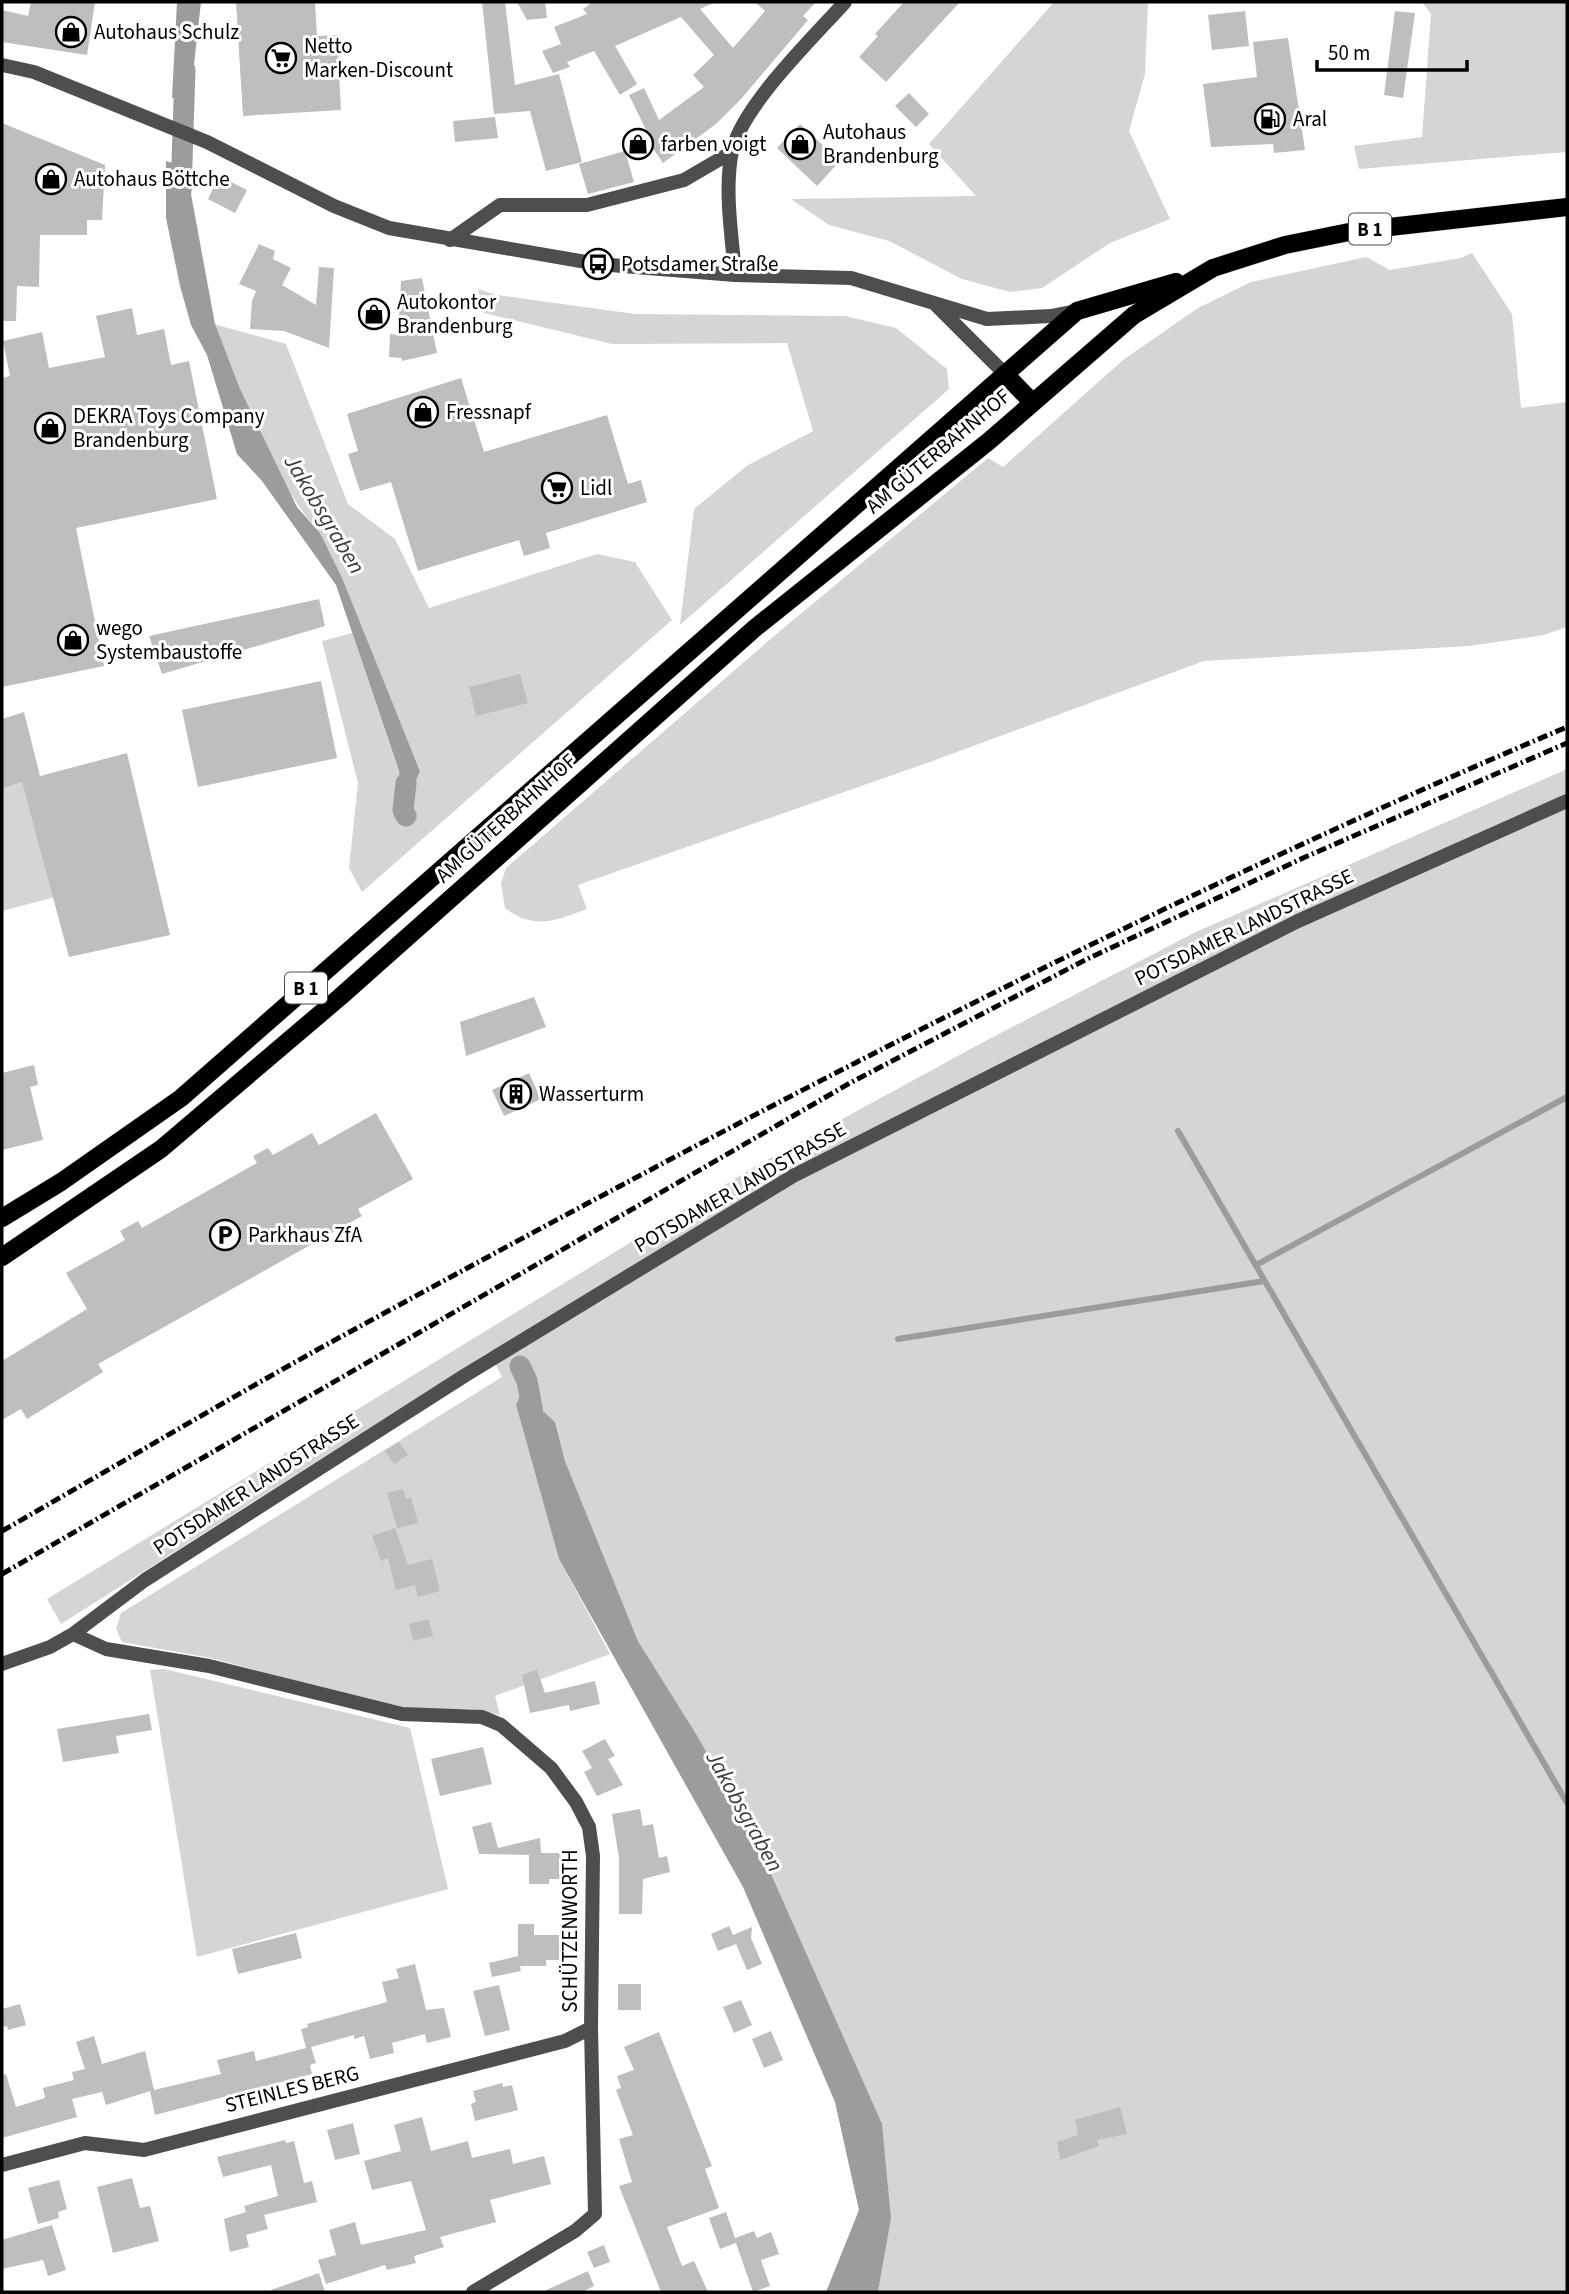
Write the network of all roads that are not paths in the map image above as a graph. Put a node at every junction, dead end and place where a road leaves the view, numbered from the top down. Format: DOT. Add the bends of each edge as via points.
graph roads {
  1 [pos="845,2"];
  2 [pos="2,65"];
  3 [pos="732,152"];
  4 [pos="1567,207"];
  5 [pos="450,240"];
  6 [pos="1206,273"];
  7 [pos="735,275"];
  8 [pos="931,300"];
  9 [pos="1077,311"];
  10 [pos="1005,374"];
  11 [pos="1032,402"];
  12 [pos="1567,801"];
  13 [pos="430,879"];
  14 [pos="448,900"];
  15 [pos="2,1218"];
  16 [pos="2,1257"];
  17 [pos="73,1634"];
  18 [pos="2,1664"];
  19 [pos="591,2028"];
  20 [pos="2,2165"];
  21 [pos="473,2292"];
  1 -- 3 [label="street" via="746,118"];
  2 -- 5 [label="street" via="34,72 206,142 389,228"];
  3 -- 5 [label="street" via="684,180 587,205 500,205"];
  3 -- 7 [label="street"];
  4 -- 6 [label="main road, B 1" via="1354,231 1285,244"];
  5 -- 7 [label="street" via="598,264"];
  6 -- 9 [label="main road, B 1"];
  6 -- 11 [label="main road, B 1" via="1134,315"];
  7 -- 8 [label="street" via="851,278"];
  8 -- 9 [label="street" via="987,319"];
  8 -- 10 [label="street"];
  9 -- 10 [label="main road, B 1"];
  10 -- 11 [label="main road"];
  10 -- 13 [label="main road, AM GÜTERBAHNHOF / B 1"];
  11 -- 14 [label="main road, AM GÜTERBAHNHOF" via="755,628"];
  12 -- 17 [label="street, POTSDAMER LANDSTRASSE" via="1298,921 793,1175 453,1383 145,1580"];
  13 -- 14 [label="main road"];
  13 -- 15 [label="main road, AM GÜTERBAHNHOF / B 1" via="181,1098"];
  14 -- 16 [label="main road, AM GÜTERBAHNHOF" via="161,1149"];
  17 -- 18 [label="street, POTSDAMER LANDSTRASSE"];
  17 -- 19 [label="street, SCHÜTZENWORTH" via="106,1649 209,1666 402,1714 482,1717 501,1725 551,1768 589,1827 593,1856"];
  19 -- 20 [label="street, STEINLES BERG" via="565,2041 144,2150 85,2143"];
  19 -- 21 [label="street, SCHÜTZENWORTH" via="595,2214 576,2231"];
}
